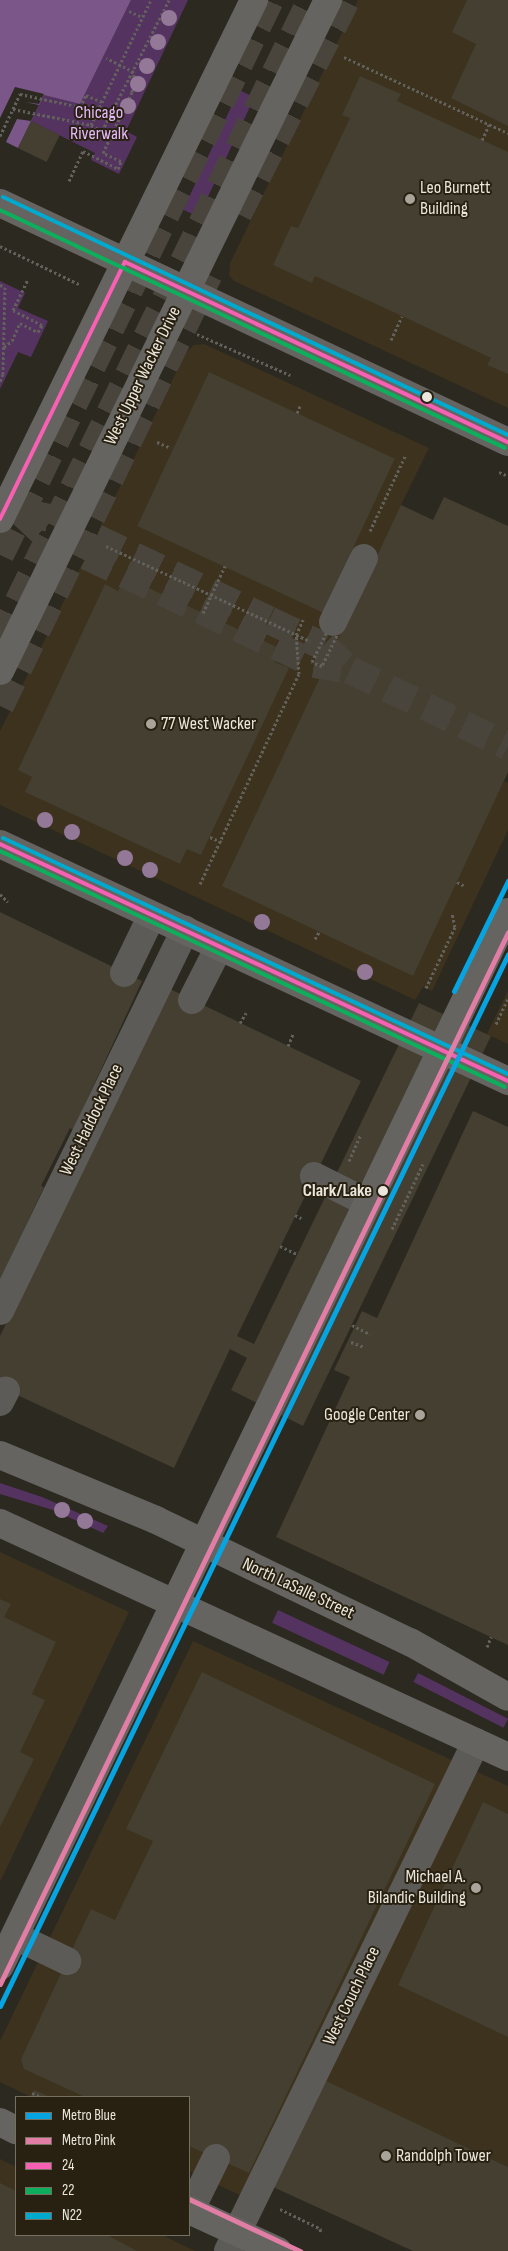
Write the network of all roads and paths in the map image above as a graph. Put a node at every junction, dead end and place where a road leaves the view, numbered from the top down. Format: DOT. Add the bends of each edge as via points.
graph roads {
  1 [pos="150,0"];
  2 [pos="169,0"];
  3 [pos="254,0"];
  4 [pos="328,0"];
  5 [pos="129,11"];
  6 [pos="142,18"];
  7 [pos="344,57"];
  8 [pos="106,58"];
  9 [pos="120,64"];
  10 [pos="134,72"];
  11 [pos="102,102"];
  12 [pos="13,109"];
  13 [pos="489,124"];
  14 [pos="91,125"];
  15 [pos="508,133"];
  16 [pos="0,136"];
  17 [pos="482,140"];
  18 [pos="69,181"];
  19 [pos="0,203"];
  20 [pos="0,246"];
  21 [pos="125,262"];
  22 [pos="28,279"];
  23 [pos="0,285"];
  24 [pos="81,285"];
  25 [pos="185,290"];
  26 [pos="402,316"];
  27 [pos="169,323"];
  28 [pos="391,340"];
  29 [pos="4,347"];
  30 [pos="2,373"];
  31 [pos="297,379"];
  32 [pos="0,381"];
  33 [pos="300,406"];
  34 [pos="297,413"];
  35 [pos="157,442"];
  36 [pos="508,442"];
  37 [pos="171,448"];
  38 [pos="406,454"];
  39 [pos="491,468"];
  40 [pos="508,476"];
  41 [pos="0,519"];
  42 [pos="106,546"];
  43 [pos="365,548"];
  44 [pos="225,566"];
  45 [pos="212,595"];
  46 [pos="203,613"];
  47 [pos="304,618"];
  48 [pos="333,622"];
  49 [pos="296,635"];
  50 [pos="312,642"];
  51 [pos="320,646"];
  52 [pos="329,650"];
  53 [pos="0,671"];
  54 [pos="210,837"];
  55 [pos="222,842"];
  56 [pos="0,844"];
  57 [pos="457,882"];
  58 [pos="200,884"];
  59 [pos="465,886"];
  60 [pos="0,894"];
  61 [pos="8,902"];
  62 [pos="508,912"];
  63 [pos="452,913"];
  64 [pos="152,915"];
  65 [pos="185,930"];
  66 [pos="318,932"];
  67 [pos="315,938"];
  68 [pos="219,947"];
  69 [pos="124,973"];
  70 [pos="426,988"];
  71 [pos="508,998"];
  72 [pos="192,1000"];
  73 [pos="246,1013"];
  74 [pos="240,1024"];
  75 [pos="496,1024"];
  76 [pos="293,1034"];
  77 [pos="288,1046"];
  78 [pos="440,1050"];
  79 [pos="508,1081"];
  80 [pos="361,1134"];
  81 [pos="423,1164"];
  82 [pos="346,1167"];
  83 [pos="314,1176"];
  84 [pos="366,1202"];
  85 [pos="295,1215"];
  86 [pos="301,1218"];
  87 [pos="392,1229"];
  88 [pos="280,1246"];
  89 [pos="297,1254"];
  90 [pos="0,1311"];
  91 [pos="352,1325"];
  92 [pos="370,1334"];
  93 [pos="351,1342"];
  94 [pos="364,1348"];
  95 [pos="0,1455"];
  96 [pos="0,1523"];
  97 [pos="203,1544"];
  98 [pos="173,1605"];
  99 [pos="491,1637"];
  100 [pos="487,1647"];
  101 [pos="508,1697"];
  102 [pos="476,1742"];
  103 [pos="508,1757"];
  104 [pos="15,1936"];
  105 [pos="67,1961"];
  106 [pos="0,1966"];
  107 [pos="32,2093"];
  108 [pos="39,2096"];
  109 [pos="0,2122"];
  110 [pos="15,2130"];
  111 [pos="216,2158"];
  112 [pos="190,2210"];
  113 [pos="280,2210"];
  114 [pos="319,2233"];
  115 [pos="233,2242"];
  116 [pos="278,2251"];
  1 -- 6 [label="path"];
  2 -- 10 [label="path"];
  3 -- 21 [label="main road"];
  4 -- 25 [label="main road, West Upper Wacker Drive"];
  5 -- 6 [label="path"];
  6 -- 9 [label="path"];
  7 -- 13 [label="path"];
  8 -- 9 [label="path"];
  9 -- 10 [label="path"];
  9 -- 11 [label="path"];
  10 -- 14 [label="path" via="123,87 102,131"];
  10 -- 18 [label="path" via="132,92 103,153 122,161 118,169 83,151"];
  11 -- 12 [label="path" via="86,95 80,107 20,94"];
  11 -- 14 [label="path"];
  12 -- 14 [label="path"];
  12 -- 16 [label="path"];
  13 -- 15 [label="path"];
  13 -- 17 [label="path"];
  19 -- 21 [label="main road"];
  20 -- 24 [label="path"];
  21 -- 25 [label="main road"];
  21 -- 41 [label="main road"];
  22 -- 29 [label="path" via="13,310 42,325 38,332 20,323 12,341"];
  23 -- 29 [label="path" via="5,287"];
  25 -- 27 [label="main road, West Upper Wacker Drive"];
  25 -- 36 [label="main road"];
  26 -- 28 [label="path"];
  27 -- 31 [label="path"];
  27 -- 53 [label="main road, West Upper Wacker Drive"];
  29 -- 30 [label="path"];
  30 -- 32 [label="path"];
  33 -- 34 [label="path"];
  35 -- 37 [label="path"];
  38 -- 43 [label="path"];
  39 -- 40 [label="path"];
  42 -- 45 [label="path"];
  43 -- 48 [label="lane"];
  44 -- 45 [label="path"];
  45 -- 46 [label="path"];
  45 -- 49 [label="path"];
  47 -- 49 [label="path"];
  49 -- 50 [label="path"];
  49 -- 55 [label="path" via="299,674"];
  51 -- 52 [label="path" via="312,662 322,666"];
  54 -- 55 [label="path"];
  55 -- 58 [label="path"];
  56 -- 64 [label="main road"];
  57 -- 59 [label="path"];
  60 -- 61 [label="path"];
  62 -- 78 [label="main road"];
  63 -- 70 [label="path" via="455,927"];
  64 -- 65 [label="main road"];
  64 -- 69 [label="lane"];
  65 -- 68 [label="main road"];
  65 -- 90 [label="lane, West Haddock Place" via="30,1232"];
  66 -- 67 [label="path"];
  68 -- 72 [label="lane"];
  68 -- 78 [label="main road"];
  71 -- 75 [label="path"];
  73 -- 74 [label="path"];
  76 -- 77 [label="path"];
  78 -- 79 [label="main road"];
  78 -- 84 [label="main road"];
  80 -- 82 [label="path"];
  81 -- 87 [label="path"];
  83 -- 84 [label="lane"];
  84 -- 97 [label="main road"];
  85 -- 86 [label="path"];
  88 -- 89 [label="path"];
  91 -- 92 [label="path"];
  93 -- 94 [label="path"];
  95 -- 97 [label="main road, North LaSalle Street" via="156,1520"];
  96 -- 98 [label="main road"];
  97 -- 98 [label="main road"];
  97 -- 101 [label="main road, North LaSalle Street" via="410,1642"];
  98 -- 102 [label="main road"];
  98 -- 104 [label="main road"];
  99 -- 100 [label="path"];
  102 -- 103 [label="main road"];
  102 -- 115 [label="lane, West Couch Place"];
  104 -- 105 [label="lane"];
  104 -- 106 [label="main road"];
  107 -- 108 [label="path"];
  109 -- 110 [label="main road"];
  111 -- 112 [label="lane"];
  112 -- 115 [label="main road"];
  113 -- 114 [label="path" via="321,2229"];
  115 -- 116 [label="main road"];
}
